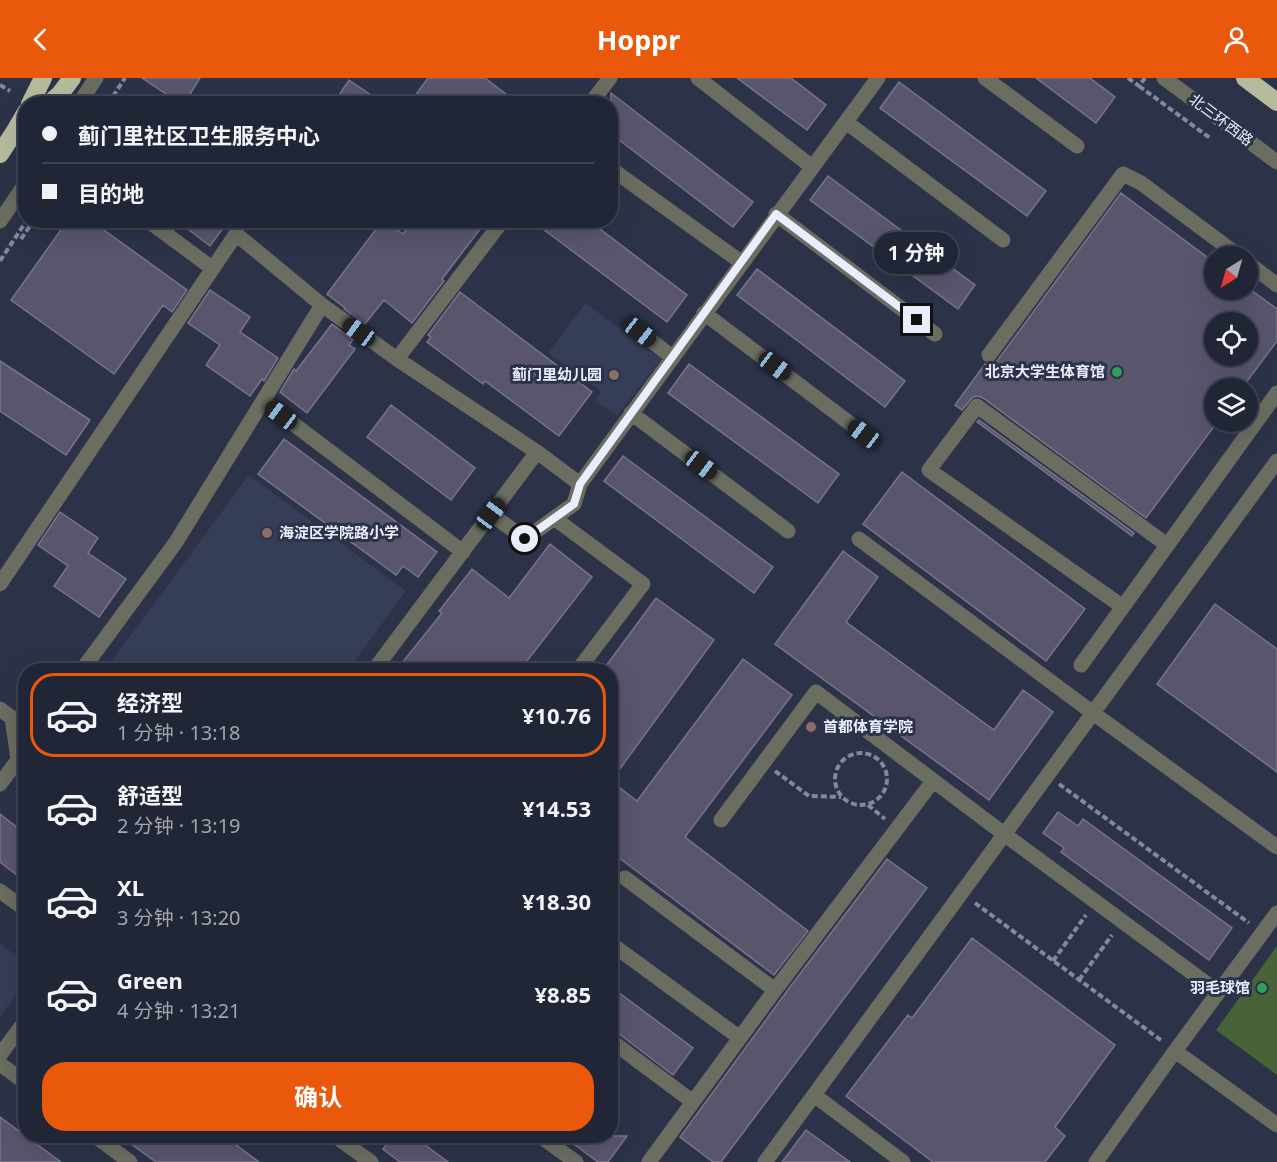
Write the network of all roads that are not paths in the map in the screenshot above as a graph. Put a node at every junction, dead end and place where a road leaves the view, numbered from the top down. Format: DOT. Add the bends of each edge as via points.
graph roads {
  1 [pos="43,78"];
  2 [pos="72,78"];
  3 [pos="96,78"];
  4 [pos="610,78"];
  5 [pos="698,78"];
  6 [pos="878,78"];
  7 [pos="985,78"];
  8 [pos="1164,78"];
  9 [pos="1245,78"];
  10 [pos="34,96"];
  11 [pos="58,96"];
  12 [pos="84,96"];
  13 [pos="596,96"];
  14 [pos="1277,102"];
  15 [pos="846,122"];
  16 [pos="18,130"];
  17 [pos="1077,146"];
  18 [pos="0,154"];
  19 [pos="1277,162"];
  20 [pos="812,167"];
  21 [pos="618,174"];
  22 [pos="18,194"];
  23 [pos="776,214"];
  24 [pos="0,220"];
  25 [pos="158,228"];
  26 [pos="497,228"];
  27 [pos="1003,240"];
  28 [pos="1226,246"];
  29 [pos="741,262"];
  30 [pos="212,268"];
  31 [pos="1258,271"];
  32 [pos="1277,285"];
  33 [pos="322,305"];
  34 [pos="704,313"];
  35 [pos="640,332"];
  36 [pos="935,334"];
  37 [pos="989,355"];
  38 [pos="672,357"];
  39 [pos="397,359"];
  40 [pos="1277,393"];
  41 [pos="263,401"];
  42 [pos="632,413"];
  43 [pos="864,434"];
  44 [pos="537,452"];
  45 [pos="1277,461"];
  46 [pos="1264,479"];
  47 [pos="580,484"];
  48 [pos="1277,488"];
  49 [pos="491,514"];
  50 [pos="554,518"];
  51 [pos="789,531"];
  52 [pos="859,539"];
  53 [pos="1167,545"];
  54 [pos="463,552"];
  55 [pos="0,584"];
  56 [pos="1123,607"];
  57 [pos="87,663"];
  58 [pos="379,663"];
  59 [pos="583,663"];
  60 [pos="1081,665"];
  61 [pos="0,709"];
  62 [pos="1093,713"];
  63 [pos="18,739"];
  64 [pos="18,763"];
  65 [pos="933,781"];
  66 [pos="0,784"];
  67 [pos="722,820"];
  68 [pos="1004,834"];
  69 [pos="1277,847"];
  70 [pos="625,878"];
  71 [pos="0,891"];
  72 [pos="18,904"];
  73 [pos="1277,912"];
  74 [pos="618,949"];
  75 [pos="775,990"];
  76 [pos="1218,992"];
  77 [pos="18,1031"];
  78 [pos="740,1038"];
  79 [pos="618,1046"];
  80 [pos="1175,1051"];
  81 [pos="0,1055"];
  82 [pos="0,1064"];
  83 [pos="18,1077"];
  84 [pos="814,1095"];
  85 [pos="693,1102"];
  86 [pos="1277,1125"];
  87 [pos="104,1143"];
  88 [pos="345,1143"];
  89 [pos="550,1143"];
  90 [pos="130,1162"];
  91 [pos="371,1162"];
  92 [pos="576,1162"];
  93 [pos="649,1162"];
  94 [pos="765,1162"];
  95 [pos="903,1162"];
  96 [pos="1096,1162"];
  1 -- 10 [label="highway"];
  2 -- 11 [label="highway"];
  3 -- 12 [label="street"];
  4 -- 13 [label="street"];
  5 -- 20 [label="street"];
  6 -- 15 [label="street"];
  7 -- 17 [label="street"];
  8 -- 19 [label="street, 北三环西路"];
  9 -- 14 [label="highway"];
  15 -- 20 [label="street"];
  15 -- 27 [label="street"];
  16 -- 18 [label="highway"];
  20 -- 23 [label="street"];
  21 -- 29 [label="street"];
  22 -- 24 [label="street"];
  23 -- 29 [label="street"];
  23 -- 36 [label="street"];
  25 -- 30 [label="street"];
  26 -- 39 [label="street"];
  28 -- 37 [label="street" via="1123,174"];
  29 -- 34 [label="street"];
  30 -- 33 [label="street" via="236,234"];
  30 -- 55 [label="street"];
  31 -- 32 [label="street"];
  33 -- 39 [label="street"];
  33 -- 41 [label="street"];
  34 -- 38 [label="street"];
  34 -- 43 [label="street"];
  35 -- 38 [label="street"];
  38 -- 42 [label="street"];
  39 -- 44 [label="street"];
  40 -- 53 [label="street"];
  41 -- 54 [label="street"];
  41 -- 57 [label="street" via="176,542"];
  42 -- 47 [label="street"];
  42 -- 51 [label="street"];
  44 -- 47 [label="street"];
  44 -- 49 [label="street"];
  45 -- 46 [label="street"];
  46 -- 48 [label="street"];
  46 -- 62 [label="street"];
  47 -- 50 [label="street" via="574,504"];
  49 -- 50 [label="street" via="525,539"];
  49 -- 54 [label="street"];
  50 -- 59 [label="street" via="643,584"];
  52 -- 62 [label="street"];
  53 -- 56 [label="street"];
  53 -- 56 [label="street" via="977,406 929,470"];
  54 -- 58 [label="street"];
  56 -- 60 [label="street"];
  61 -- 63 [label="street" via="12,718"];
  62 -- 68 [label="street"];
  62 -- 69 [label="street"];
  64 -- 66 [label="street"];
  65 -- 67 [label="street" via="816,692"];
  65 -- 68 [label="street"];
  65 -- 75 [label="street"];
  68 -- 76 [label="street"];
  68 -- 84 [label="street"];
  70 -- 75 [label="street"];
  71 -- 72 [label="street"];
  73 -- 76 [label="street"];
  74 -- 78 [label="street"];
  75 -- 78 [label="street"];
  76 -- 80 [label="street"];
  77 -- 81 [label="street"];
  78 -- 85 [label="street"];
  79 -- 85 [label="street"];
  80 -- 86 [label="street"];
  80 -- 96 [label="street"];
  82 -- 83 [label="street"];
  84 -- 94 [label="street"];
  84 -- 95 [label="street"];
  85 -- 93 [label="street"];
  87 -- 90 [label="street"];
  88 -- 91 [label="street"];
  89 -- 92 [label="street"];
}
